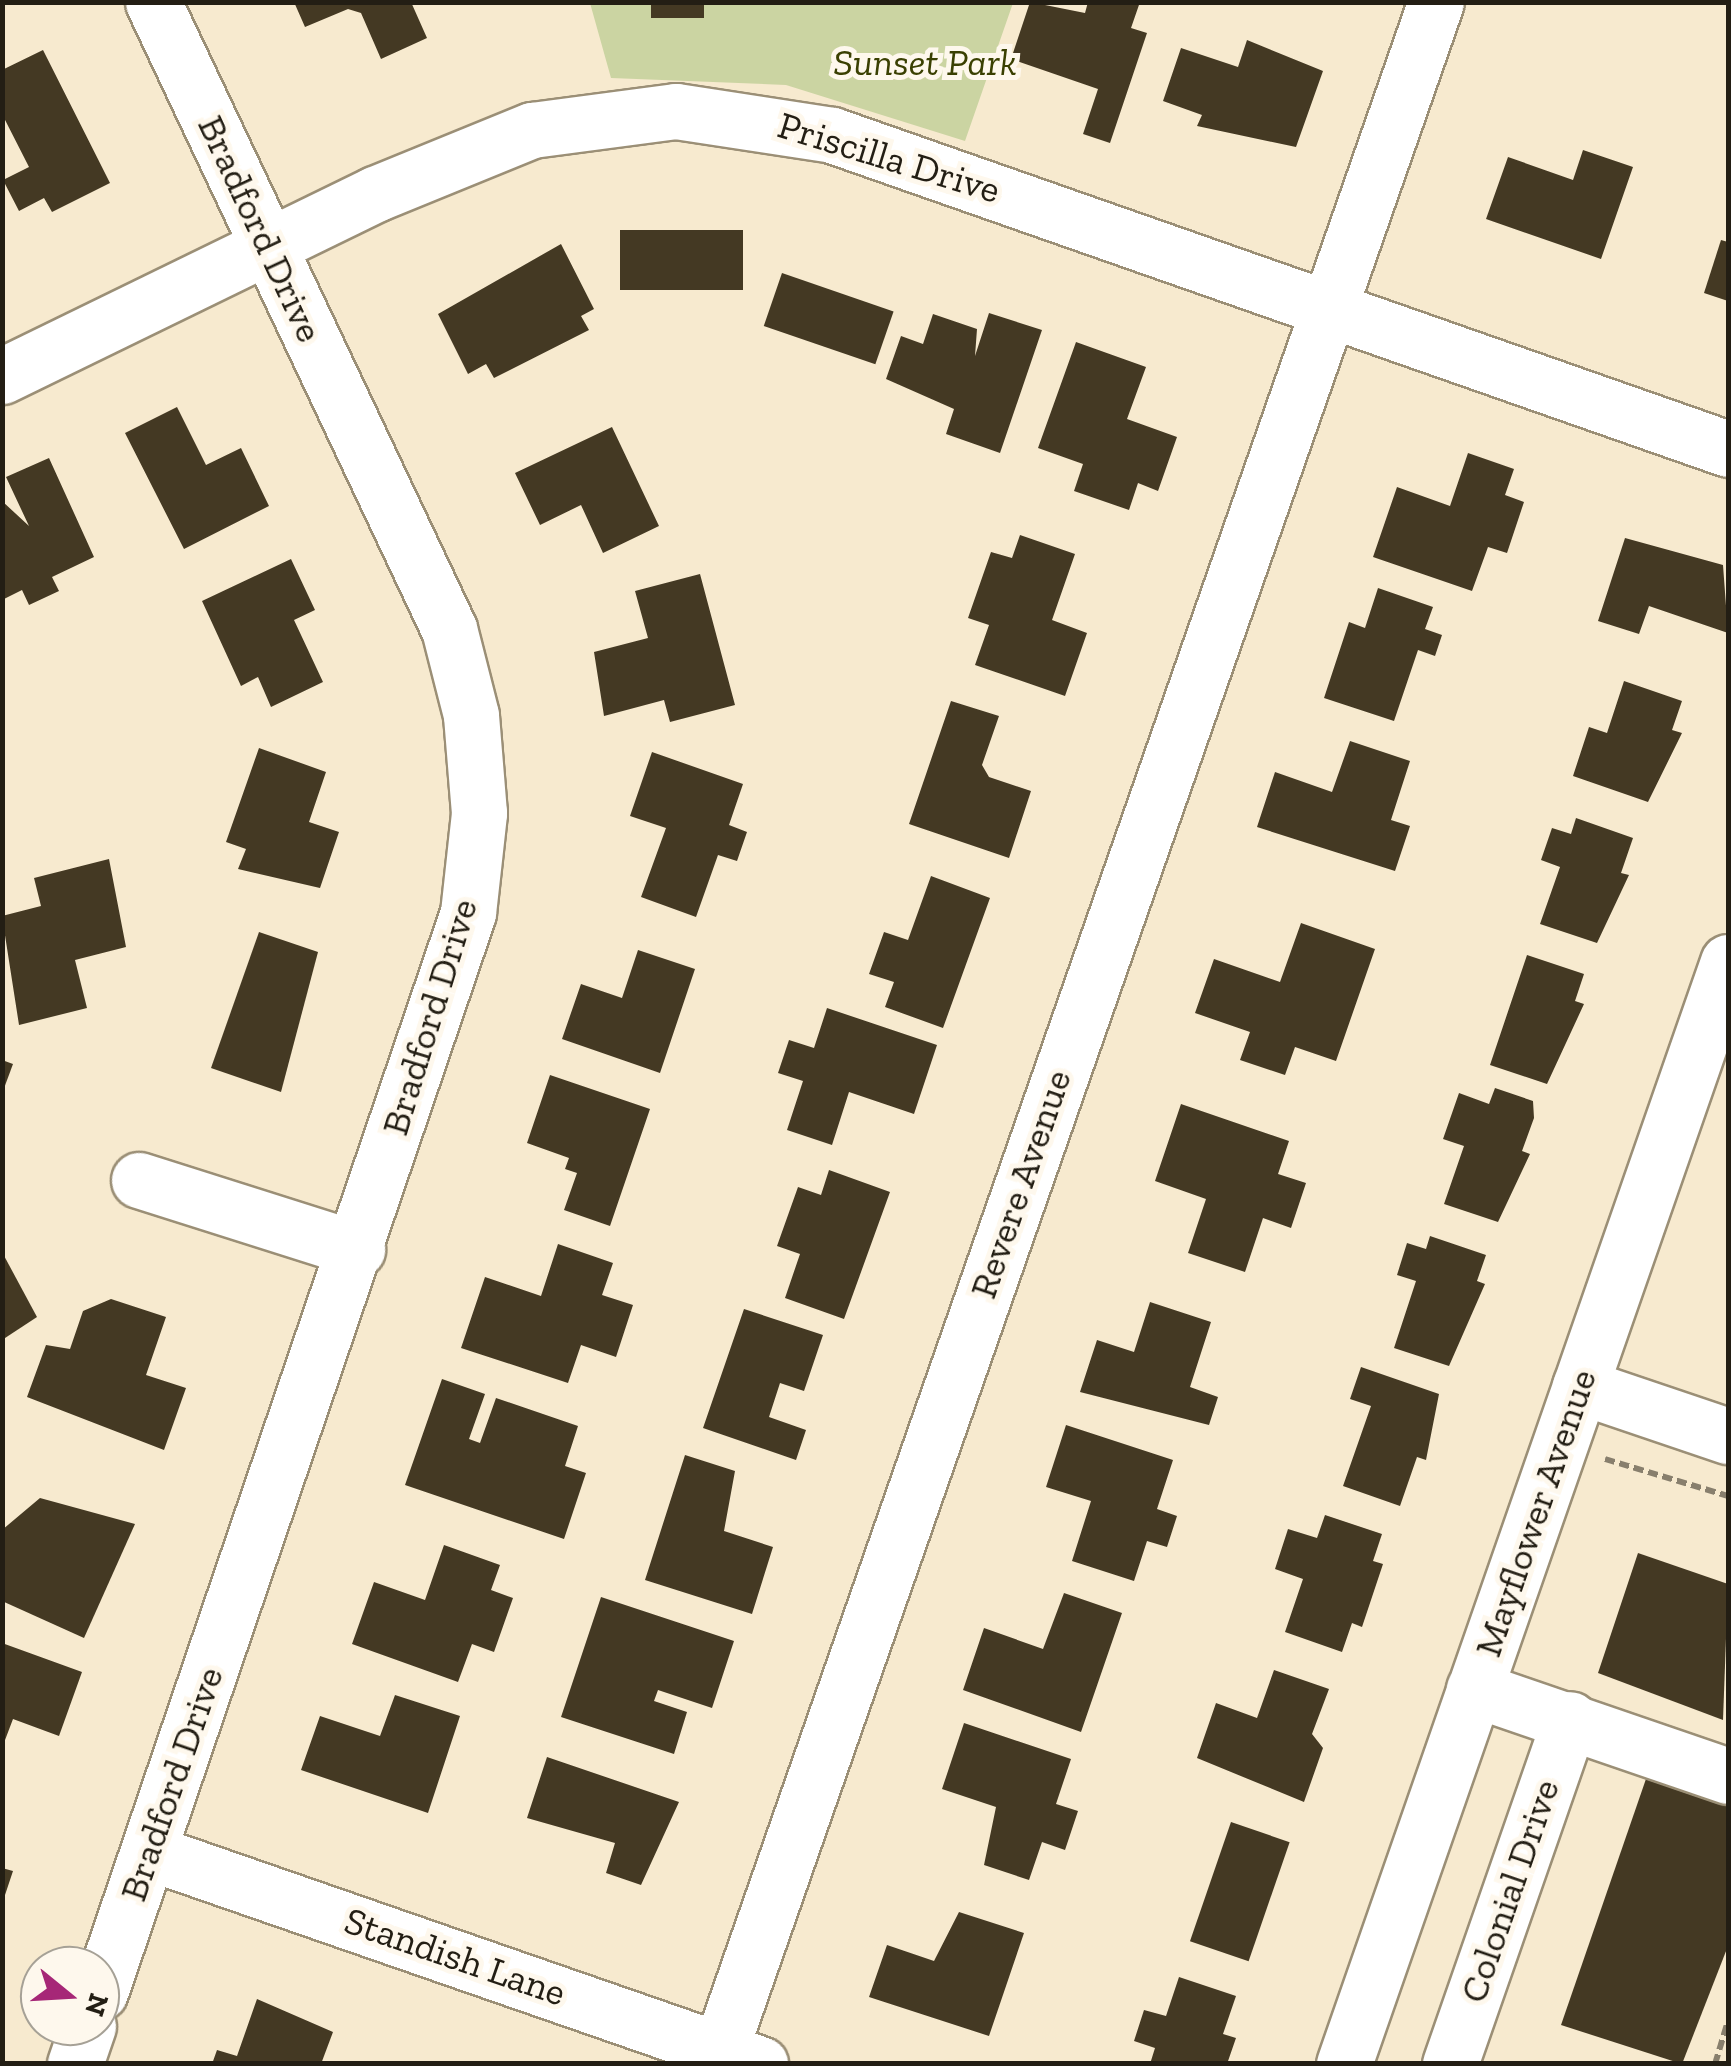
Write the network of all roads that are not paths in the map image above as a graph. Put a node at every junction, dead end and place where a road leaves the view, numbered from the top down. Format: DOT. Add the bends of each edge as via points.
graph roads {
  1 [pos="153,2"];
  2 [pos="1436,2"];
  3 [pos="268,246"];
  4 [pos="1328,305"];
  5 [pos="2,376"];
  6 [pos="1728,449"];
  7 [pos="1728,962"];
  8 [pos="140,1180"];
  9 [pos="356,1249"];
  10 [pos="1580,1386"];
  11 [pos="1728,1436"];
  12 [pos="1474,1689"];
  13 [pos="1570,1719"];
  14 [pos="1728,1776"];
  15 [pos="149,1852"];
  16 [pos="116,1946"];
  17 [pos="732,2059"];
  18 [pos="1344,2064"];
  19 [pos="1450,2064"];
  1 -- 3 [label="street, Bradford Drive"];
  2 -- 4 [label="street, Revere Avenue"];
  3 -- 4 [label="street, Priscilla Drive" via="532,130 676,111 832,135"];
  3 -- 5 [label="street, Priscilla Drive"];
  3 -- 9 [label="street, Bradford Drive" via="448,629 471,714 478,813 468,913"];
  4 -- 6 [label="street, Priscilla Drive"];
  4 -- 17 [label="street, Revere Avenue"];
  7 -- 10 [label="street, Mayflower Avenue"];
  8 -- 9 [label="street"];
  9 -- 15 [label="street, Bradford Drive"];
  10 -- 11 [label="street"];
  10 -- 12 [label="street, Mayflower Avenue"];
  12 -- 13 [label="street"];
  12 -- 18 [label="street, Mayflower Avenue"];
  13 -- 14 [label="street"];
  13 -- 19 [label="street, Colonial Drive"];
  15 -- 16 [label="street, Bradford Drive"];
  15 -- 17 [label="street, Standish Lane"];
}
